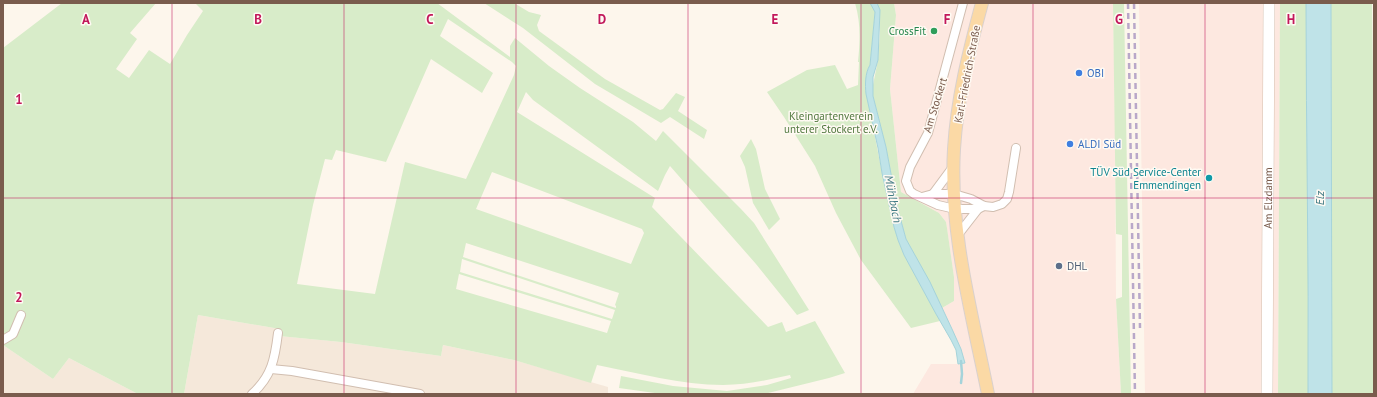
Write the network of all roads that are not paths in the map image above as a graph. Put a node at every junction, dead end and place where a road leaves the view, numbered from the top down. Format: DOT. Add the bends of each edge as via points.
graph roads {
  1 [pos="963,3"];
  2 [pos="982,3"];
  3 [pos="1269,3"];
  4 [pos="1016,148"];
  5 [pos="954,167"];
  6 [pos="933,194"];
  7 [pos="954,194"];
  8 [pos="922,197"];
  9 [pos="981,208"];
  10 [pos="955,209"];
  11 [pos="957,236"];
  12 [pos="21,315"];
  13 [pos="278,333"];
  14 [pos="3,340"];
  15 [pos="271,370"];
  16 [pos="252,394"];
  17 [pos="420,394"];
  18 [pos="988,394"];
  19 [pos="1267,394"];
  1 -- 8 [label="street, Am Stockert" via="928,133 906,177 910,191"];
  2 -- 5 [label="main road, Karl-Friedrich-Straße" via="957,117"];
  3 -- 19 [label="street, Am Elzdamm"];
  4 -- 9 [label="street" via="1007,199 1002,204"];
  5 -- 6 [label="street"];
  5 -- 7 [label="main road, Karl-Friedrich-Straße"];
  6 -- 7 [label="street"];
  6 -- 8 [label="street"];
  7 -- 9 [label="street" via="972,199"];
  7 -- 10 [label="main road, Karl-Friedrich-Straße"];
  8 -- 10 [label="street, Am Stockert" via="938,205"];
  9 -- 10 [label="street"];
  9 -- 11 [label="street"];
  10 -- 11 [label="main road, Karl-Friedrich-Straße"];
  11 -- 18 [label="main road, Karl-Friedrich-Straße"];
  12 -- 14 [label="street" via="13,334"];
  13 -- 15 [label="street"];
  15 -- 16 [label="street"];
  15 -- 17 [label="street" via="292,371"];
}
